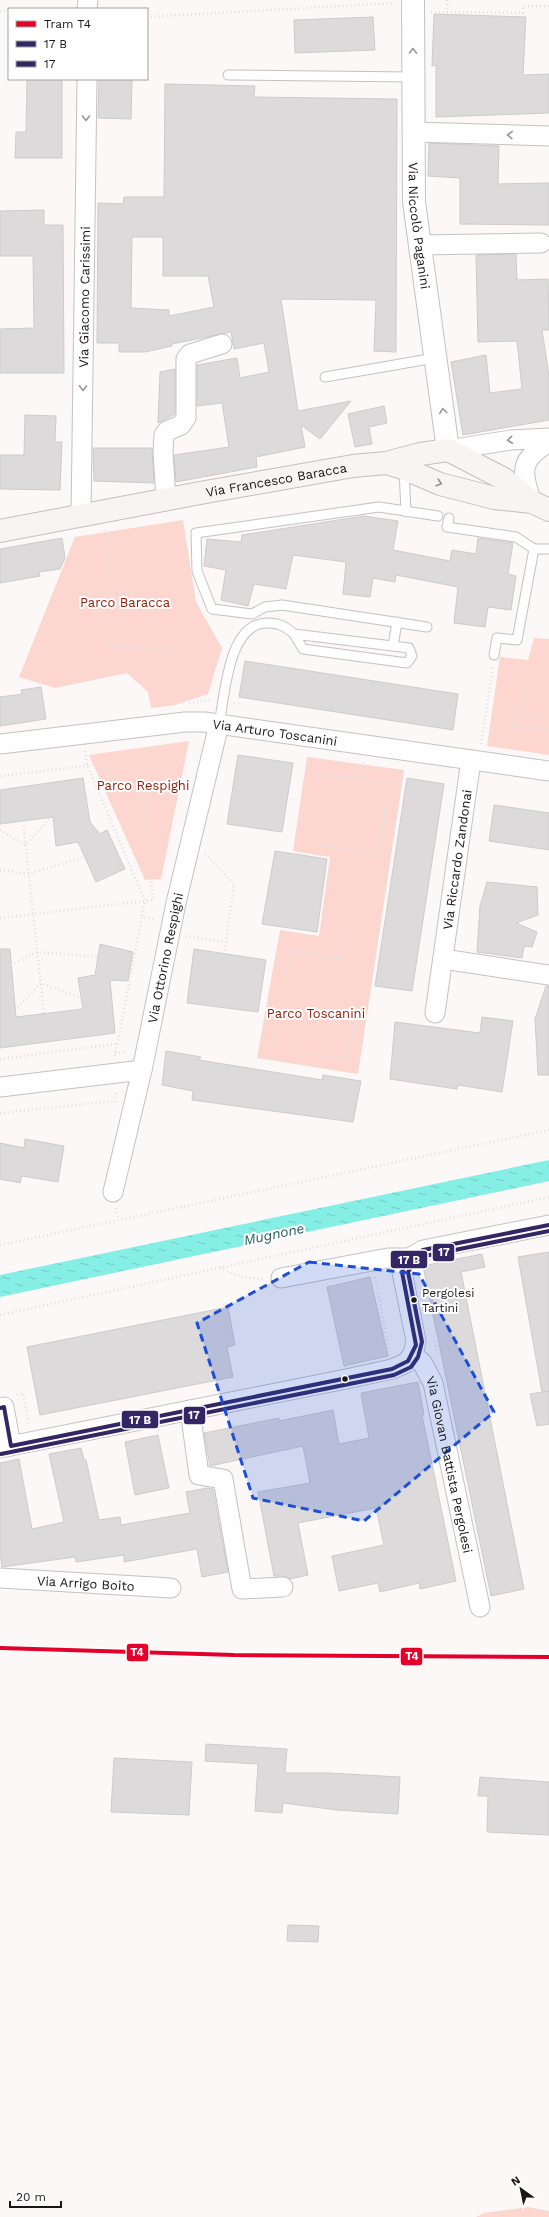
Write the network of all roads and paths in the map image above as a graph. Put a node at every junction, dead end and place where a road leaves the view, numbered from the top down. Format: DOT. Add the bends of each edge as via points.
graph roads {
  1 [pos="447,0"];
  2 [pos="413,5"];
  3 [pos="549,6"];
  4 [pos="447,12"];
  5 [pos="148,17"];
  6 [pos="228,75"];
  7 [pos="413,77"];
  8 [pos="87,80"];
  9 [pos="413,132"];
  10 [pos="549,136"];
  11 [pos="541,243"];
  12 [pos="419,245"];
  13 [pos="222,344"];
  14 [pos="435,358"];
  15 [pos="325,377"];
  16 [pos="549,438"];
  17 [pos="549,442"];
  18 [pos="448,450"];
  19 [pos="395,465"];
  20 [pos="166,500"];
  21 [pos="541,506"];
  22 [pos="406,512"];
  23 [pos="81,516"];
  24 [pos="438,516"];
  25 [pos="448,518"];
  26 [pos="104,528"];
  27 [pos="0,531"];
  28 [pos="534,549"];
  29 [pos="549,549"];
  30 [pos="109,570"];
  31 [pos="258,611"];
  32 [pos="396,622"];
  33 [pos="262,623"];
  34 [pos="427,627"];
  35 [pos="294,634"];
  36 [pos="393,646"];
  37 [pos="163,651"];
  38 [pos="494,655"];
  39 [pos="549,683"];
  40 [pos="182,706"];
  41 [pos="549,709"];
  42 [pos="520,713"];
  43 [pos="219,724"];
  44 [pos="512,725"];
  45 [pos="549,731"];
  46 [pos="0,744"];
  47 [pos="496,749"];
  48 [pos="475,761"];
  49 [pos="87,765"];
  50 [pos="549,772"];
  51 [pos="0,776"];
  52 [pos="50,818"];
  53 [pos="23,821"];
  54 [pos="0,830"];
  55 [pos="191,840"];
  56 [pos="26,845"];
  57 [pos="356,851"];
  58 [pos="84,857"];
  59 [pos="0,870"];
  60 [pos="29,874"];
  61 [pos="153,900"];
  62 [pos="159,900"];
  63 [pos="144,901"];
  64 [pos="156,913"];
  65 [pos="33,914"];
  66 [pos="142,917"];
  67 [pos="0,918"];
  68 [pos="185,936"];
  69 [pos="226,942"];
  70 [pos="37,952"];
  71 [pos="225,954"];
  72 [pos="98,957"];
  73 [pos="339,958"];
  74 [pos="443,959"];
  75 [pos="11,965"];
  76 [pos="549,975"];
  77 [pos="41,983"];
  78 [pos="81,998"];
  79 [pos="15,1010"];
  80 [pos="435,1013"];
  81 [pos="44,1014"];
  82 [pos="117,1044"];
  83 [pos="130,1052"];
  84 [pos="115,1053"];
  85 [pos="0,1059"];
  86 [pos="115,1063"];
  87 [pos="142,1070"];
  88 [pos="0,1087"];
  89 [pos="115,1101"];
  90 [pos="0,1113"];
  91 [pos="549,1130"];
  92 [pos="113,1192"];
  93 [pos="549,1197"];
  94 [pos="549,1225"];
  95 [pos="0,1245"];
  96 [pos="409,1258"];
  97 [pos="371,1261"];
  98 [pos="220,1267"];
  99 [pos="281,1278"];
  100 [pos="0,1315"];
  101 [pos="433,1334"];
  102 [pos="413,1354"];
  103 [pos="438,1356"];
  104 [pos="390,1357"];
  105 [pos="15,1395"];
  106 [pos="0,1408"];
  107 [pos="190,1410"];
  108 [pos="36,1425"];
  109 [pos="5,1447"];
  110 [pos="0,1578"];
  111 [pos="283,1587"];
  112 [pos="171,1588"];
  113 [pos="480,1607"];
  1 -- 4 [label="path"];
  2 -- 4 [label="path"];
  2 -- 5 [label="path"];
  7 -- 2 [label="street, Via Niccolò Paganini, one-way"];
  3 -- 4 [label="path" via="523,6 523,13"];
  6 -- 7 [label="lane"];
  7 -- 9 [label="street, Via Niccolò Paganini"];
  8 -- 23 [label="street, Via Giacomo Carissimi, one-way"];
  10 -- 9 [label="street, one-way"];
  9 -- 12 [label="street, Via Niccolò Paganini" via="414,202"];
  11 -- 12 [label="street"];
  12 -- 14 [label="street, Via Niccolò Paganini"];
  13 -- 20 [label="street" via="190,354 186,359 186,418 181,425 167,431 163,442"];
  14 -- 15 [label="lane"];
  18 -- 14 [label="street, Via Niccolò Paganini, one-way"];
  16 -- 18 [label="street, one-way" via="511,440"];
  17 -- 21 [label="street" via="533,452 524,466 525,481"];
  18 -- 19 [label="main road, Via Francesco Baracca" via="445,460 436,467"];
  18 -- 21 [label="main road" via="504,479"];
  19 -- 20 [label="main road, Via Francesco Baracca" via="353,466"];
  19 -- 21 [label="main road, Via Francesco Baracca, one-way" via="440,484 494,498"];
  19 -- 22 [label="lane"];
  20 -- 23 [label="main road, Via Francesco Baracca"];
  22 -- 24 [label="lane"];
  22 -- 31 [label="lane" via="379,507 196,533 198,571 212,609 252,614"];
  23 -- 27 [label="main road, Via Francesco Baracca"];
  25 -- 28 [label="lane" via="447,527 516,537"];
  26 -- 30 [label="path"];
  28 -- 29 [label="lane"];
  28 -- 38 [label="lane" via="517,640 497,638"];
  30 -- 37 [label="path" via="136,604"];
  30 -- 37 [label="path" via="107,584 112,609 102,622 102,636 112,645"];
  31 -- 32 [label="lane" via="264,607 282,604"];
  31 -- 33 [label="lane"];
  32 -- 34 [label="lane"];
  32 -- 36 [label="lane"];
  33 -- 35 [label="lane" via="285,625"];
  33 -- 43 [label="lane" via="246,630 236,646"];
  35 -- 36 [label="lane"];
  35 -- 36 [label="lane" via="303,649 407,663 410,660 412,651 409,648"];
  37 -- 40 [label="path" via="179,655"];
  38 -- 48 [label="path"];
  39 -- 42 [label="path" via="529,680"];
  41 -- 42 [label="path" via="540,716"];
  42 -- 44 [label="path"];
  43 -- 46 [label="street, Via Arturo Toscanini" via="185,722"];
  43 -- 48 [label="street, Via Arturo Toscanini"];
  43 -- 55 [label="street, Via Ottorino Respighi"];
  44 -- 45 [label="path"];
  44 -- 47 [label="path"];
  48 -- 50 [label="street, Via Arturo Toscanini"];
  48 -- 74 [label="street, Via Riccardo Zandonai"];
  49 -- 51 [label="path"];
  49 -- 61 [label="path" via="99,764 143,796"];
  49 -- 63 [label="path"];
  52 -- 56 [label="path"];
  53 -- 56 [label="path"];
  54 -- 56 [label="path"];
  55 -- 69 [label="path" via="234,884"];
  55 -- 87 [label="street, Via Ottorino Respighi"];
  56 -- 60 [label="path"];
  57 -- 57 [label="path" via="308,842 318,774 390,782 379,855"];
  57 -- 73 [label="path"];
  58 -- 60 [label="path"];
  59 -- 60 [label="path"];
  60 -- 65 [label="path"];
  61 -- 62 [label="path"];
  61 -- 63 [label="path"];
  63 -- 65 [label="path"];
  63 -- 66 [label="path"];
  64 -- 66 [label="path" via="154,919"];
  65 -- 67 [label="path"];
  65 -- 70 [label="path"];
  66 -- 82 [label="path"];
  68 -- 69 [label="path"];
  69 -- 71 [label="path"];
  70 -- 72 [label="path"];
  70 -- 75 [label="path"];
  70 -- 77 [label="path"];
  73 -- 73 [label="path" via="363,961 348,1059 273,1048 290,951"];
  74 -- 76 [label="street"];
  74 -- 80 [label="street, Via Riccardo Zandonai"];
  77 -- 78 [label="path"];
  77 -- 79 [label="path"];
  77 -- 81 [label="path"];
  82 -- 84 [label="path"];
  82 -- 85 [label="path"];
  83 -- 84 [label="path"];
  84 -- 86 [label="path"];
  87 -- 88 [label="street"];
  87 -- 92 [label="street, Via Ottorino Respighi"];
  89 -- 90 [label="path"];
  91 -- 95 [label="path"];
  93 -- 98 [label="path"];
  94 -- 96 [label="street" via="423,1250"];
  96 -- 97 [label="street" via="399,1256"];
  96 -- 102 [label="street" via="402,1272 416,1341"];
  97 -- 99 [label="street"];
  97 -- 104 [label="path"];
  98 -- 99 [label="path" via="228,1273 243,1277"];
  98 -- 100 [label="path"];
  101 -- 103 [label="path"];
  102 -- 107 [label="street" via="406,1363 392,1369"];
  102 -- 113 [label="street, Via Giovan Battista Pergolesi" via="423,1364 433,1383"];
  105 -- 108 [label="path" via="23,1394 29,1426"];
  106 -- 109 [label="street" via="4,1407"];
  107 -- 109 [label="street"];
  107 -- 111 [label="street" via="199,1475 223,1478 242,1589"];
  110 -- 112 [label="street, Via Arrigo Boito"];
}
